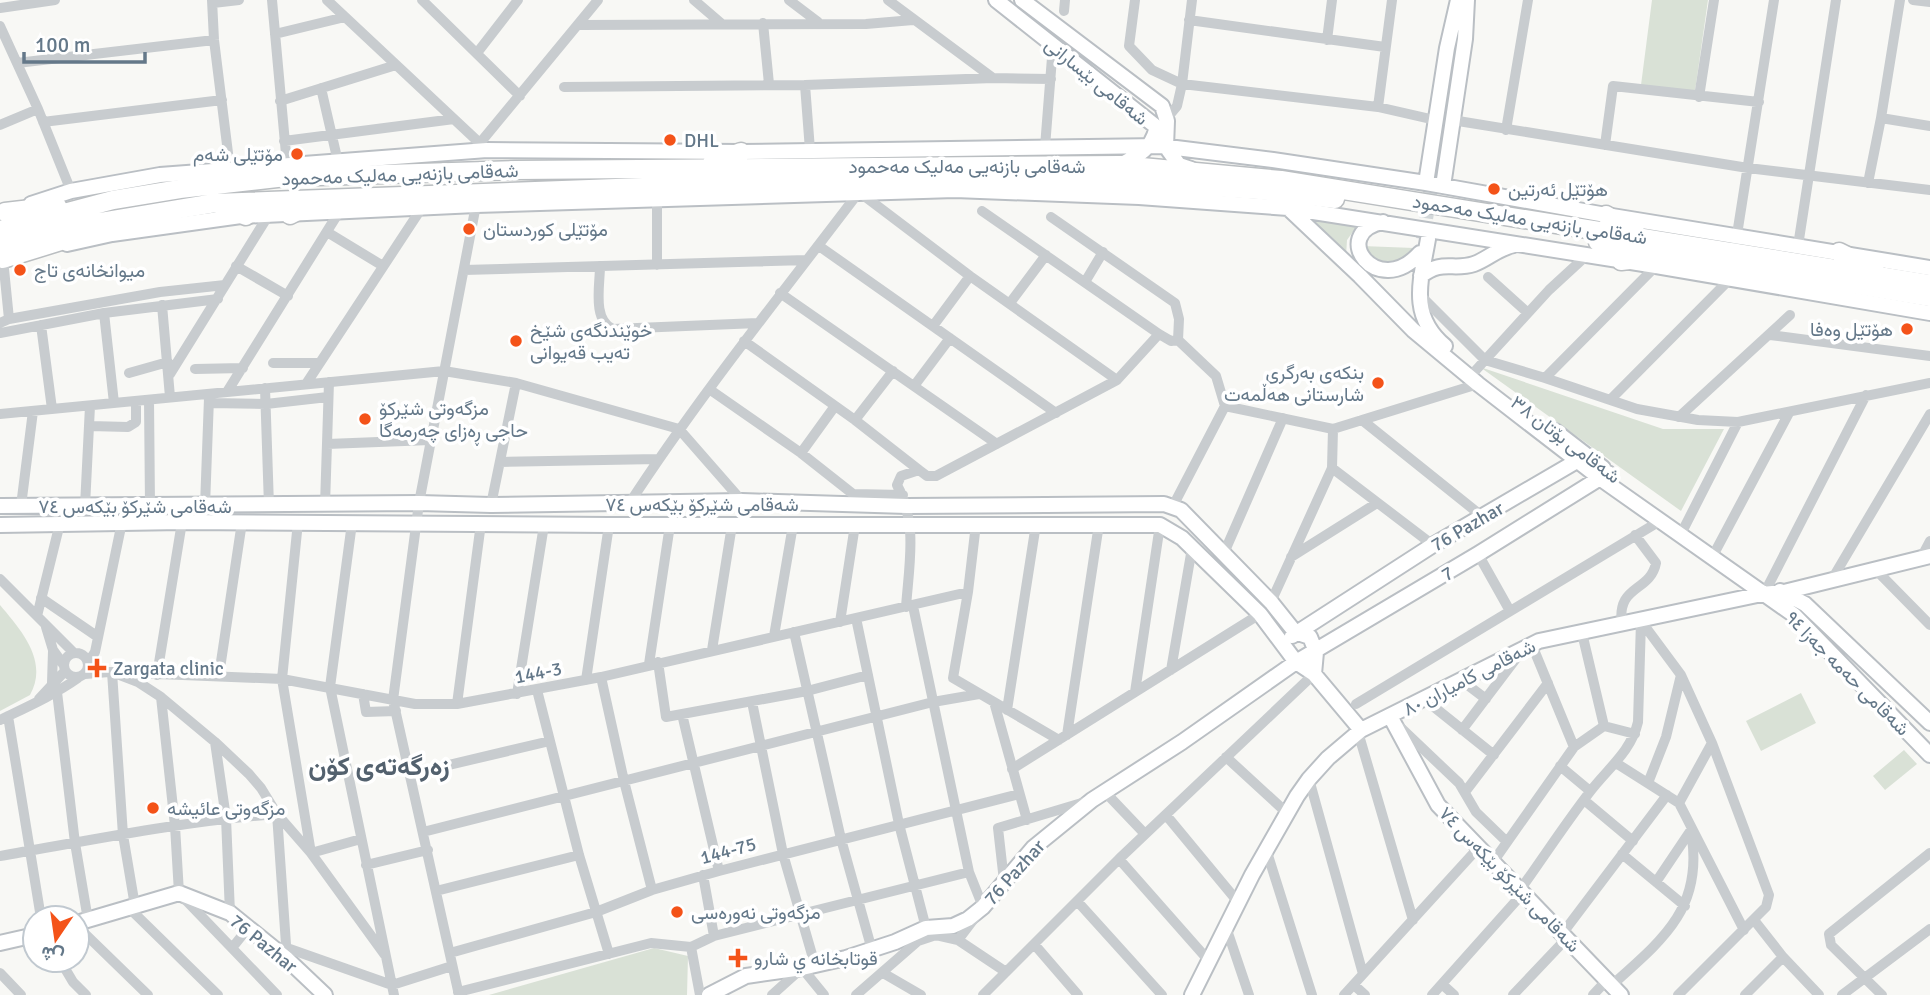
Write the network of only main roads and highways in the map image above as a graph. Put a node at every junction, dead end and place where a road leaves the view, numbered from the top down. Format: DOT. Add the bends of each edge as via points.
graph roads {
  1 [pos="996,0"];
  2 [pos="1022,0"];
  3 [pos="1463,0"];
  4 [pos="1155,100"];
  5 [pos="1141,114"];
  6 [pos="1149,147"];
  7 [pos="1166,147"];
  8 [pos="741,152"];
  9 [pos="289,165"];
  10 [pos="1120,165"];
  11 [pos="699,168"];
  12 [pos="333,169"];
  13 [pos="1436,169"];
  14 [pos="514,170"];
  15 [pos="537,170"];
  16 [pos="1196,171"];
  17 [pos="234,174"];
  18 [pos="998,180"];
  19 [pos="1426,183"];
  20 [pos="1179,185"];
  21 [pos="859,186"];
  22 [pos="1443,186"];
  23 [pos="1259,190"];
  24 [pos="718,191"];
  25 [pos="537,192"];
  26 [pos="515,193"];
  27 [pos="1027,194"];
  28 [pos="1139,197"];
  29 [pos="324,198"];
  30 [pos="113,200"];
  31 [pos="215,202"];
  32 [pos="1288,208"];
  33 [pos="2,213"];
  34 [pos="290,215"];
  35 [pos="1606,215"];
  36 [pos="246,216"];
  37 [pos="1384,222"];
  38 [pos="0,230"];
  39 [pos="1468,236"];
  40 [pos="1642,236"];
  41 [pos="1520,244"];
  42 [pos="1424,245"];
  43 [pos="1736,245"];
  44 [pos="1839,252"];
  45 [pos="1,254"];
  46 [pos="1676,255"];
  47 [pos="1621,261"];
  48 [pos="1930,268"];
  49 [pos="1421,276"];
  50 [pos="1894,279"];
  51 [pos="1930,284"];
  52 [pos="1812,286"];
  53 [pos="1930,297"];
  54 [pos="1930,313"];
  55 [pos="1444,356"];
  56 [pos="1480,372"];
  57 [pos="1581,458"];
  58 [pos="1604,476"];
  59 [pos="0,506"];
  60 [pos="0,525"];
  61 [pos="1925,557"];
  62 [pos="1765,591"];
  63 [pos="1784,592"];
  64 [pos="1295,632"];
  65 [pos="1316,652"];
  66 [pos="1290,661"];
  67 [pos="1314,674"];
  68 [pos="1391,719"];
  69 [pos="1930,723"];
  70 [pos="1360,731"];
  71 [pos="1930,755"];
  72 [pos="91,920"];
  73 [pos="21,938"];
  74 [pos="0,943"];
  75 [pos="1614,987"];
  76 [pos="318,993"];
  77 [pos="709,995"];
  78 [pos="1192,995"];
  1 -- 5 [label="main road, شەقامی بێسارانی"];
  2 -- 4 [label="main road, شەقامی بێسارانی"];
  3 -- 13 [label="main road"];
  3 -- 19 [label="main road" via="1449,37"];
  3 -- 22 [label="main road" via="1466,31"];
  4 -- 5 [label="main road"];
  4 -- 7 [label="main road, شەقامی بێسارانی" via="1167,118"];
  5 -- 6 [label="main road, شەقامی بێسارانی" via="1156,130"];
  6 -- 7 [label="main road"];
  6 -- 8 [label="main road"];
  6 -- 10 [label="main road, شەقامی بێسارانی"];
  7 -- 16 [label="main road" via="1179,165"];
  7 -- 19 [label="main road"];
  8 -- 11 [label="highway"];
  8 -- 12 [label="main road" via="484,147"];
  9 -- 12 [label="highway"];
  9 -- 17 [label="main road"];
  10 -- 11 [label="highway, شەقامی بازنەیی مەلیک مەحمود"];
  10 -- 16 [label="highway, شەقامی بازنەیی مەلیک مەحمود"];
  11 -- 15 [label="highway, شەقامی بازنەیی مەلیک مەحمود"];
  12 -- 14 [label="highway, شەقامی بازنەیی مەلیک مەحمود"];
  12 -- 17 [label="highway, شەقامی بازنەیی مەلیک مەحمود" via="286,177"];
  14 -- 15 [label="highway, شەقامی بازنەیی مەلیک مەحمود"];
  14 -- 26 [label="highway"];
  15 -- 25 [label="highway"];
  16 -- 40 [label="highway, شەقامی بازنەیی مەلیک مەحمود"];
  17 -- 30 [label="highway, شەقامی بازنەیی مەلیک مەحمود"];
  17 -- 33 [label="main road" via="160,175 71,191"];
  18 -- 20 [label="highway, شەقامی بازنەیی مەلیک مەحمود"];
  18 -- 21 [label="highway, شەقامی بازنەیی مەلیک مەحمود"];
  18 -- 27 [label="highway"];
  19 -- 22 [label="main road"];
  20 -- 23 [label="highway, شەقامی بازنەیی مەلیک مەحمود"];
  20 -- 28 [label="highway"];
  21 -- 24 [label="highway, شەقامی بازنەیی مەلیک مەحمود"];
  21 -- 27 [label="main road"];
  22 -- 35 [label="main road"];
  23 -- 32 [label="main road, شەقامی بۆتان ٣٨"];
  23 -- 46 [label="highway, شەقامی بازنەیی مەلیک مەحمود"];
  24 -- 25 [label="highway, شەقامی بازنەیی مەلیک مەحمود"];
  24 -- 34 [label="main road" via="657,199"];
  25 -- 26 [label="highway, شەقامی بازنەیی مەلیک مەحمود"];
  26 -- 29 [label="highway, شەقامی بازنەیی مەلیک مەحمود"];
  27 -- 28 [label="main road"];
  28 -- 32 [label="main road"];
  29 -- 31 [label="highway, شەقامی بازنەیی مەلیک مەحمود"];
  29 -- 34 [label="highway"];
  30 -- 33 [label="highway"];
  30 -- 38 [label="highway, شەقامی بازنەیی مەلیک مەحمود"];
  31 -- 36 [label="highway"];
  31 -- 45 [label="highway, شەقامی بازنەیی مەلیک مەحمود" via="65,228"];
  32 -- 37 [label="main road"];
  32 -- 55 [label="main road, شەقامی بۆتان ٣٨"];
  34 -- 36 [label="main road"];
  35 -- 40 [label="highway"];
  35 -- 43 [label="main road"];
  36 -- 45 [label="main road"];
  37 -- 39 [label="main road"];
  37 -- 42 [label="main road" via="1369,228 1359,241 1361,258 1367,264 1395,269 1413,261"];
  39 -- 41 [label="main road"];
  39 -- 42 [label="main road" via="1475,251 1467,259 1442,258"];
  40 -- 43 [label="highway, شەقامی بازنەیی مەلیک مەحمود"];
  41 -- 47 [label="main road"];
  41 -- 49 [label="main road" via="1476,263 1438,266"];
  42 -- 49 [label="main road, شەقامی بۆتان ٣٨"];
  42 -- 55 [label="main road, شەقامی بۆتان ٣٨" via="1414,306 1422,328"];
  43 -- 44 [label="main road"];
  43 -- 50 [label="highway, شەقامی بازنەیی مەلیک مەحمود"];
  44 -- 48 [label="main road"];
  44 -- 50 [label="highway"];
  46 -- 47 [label="highway"];
  46 -- 52 [label="highway, شەقامی بازنەیی مەلیک مەحمود"];
  47 -- 52 [label="main road"];
  49 -- 56 [label="main road, شەقامی بۆتان ٣٨" via="1422,316 1433,335"];
  50 -- 51 [label="highway, شەقامی بازنەیی مەلیک مەحمود"];
  52 -- 53 [label="highway, شەقامی بازنەیی مەلیک مەحمود"];
  52 -- 54 [label="main road"];
  55 -- 56 [label="main road, شەقامی بۆتان ٣٨"];
  56 -- 57 [label="main road, شەقامی بۆتان ٣٨"];
  57 -- 58 [label="main road, شەقامی بۆتان ٣٨"];
  57 -- 64 [label="main road, 76 Pazhar"];
  58 -- 62 [label="main road, شەقامی بۆتان ٣٨" via="1660,521"];
  58 -- 62 [label="main road, شەقامی بۆتان ٣٨" via="1716,550"];
  58 -- 65 [label="main road, 7"];
  59 -- 64 [label="main road, شەقامی شێرکۆ بێکەس ٧٤" via="905,500 1173,506 1224,553"];
  60 -- 66 [label="main road, شەقامی شێرکۆ بێکەس ٧٤" via="1160,524 1192,548 1260,614"];
  61 -- 63 [label="main road, شەقامی کامیاران ٨٠"];
  62 -- 63 [label="main road, شەقامی کامیاران ٨٠"];
  62 -- 68 [label="main road, شەقامی کامیاران ٨٠" via="1539,641"];
  62 -- 71 [label="main road, شەقامی حەمە جەزا ٩٤"];
  63 -- 69 [label="main road, شەقامی حەمە جەزا ٩٤" via="1805,604"];
  64 -- 65 [label="main road" via="1310,637"];
  64 -- 66 [label="main road" via="1289,642"];
  65 -- 66 [label="main road, 7"];
  65 -- 67 [label="main road"];
  66 -- 67 [label="main road"];
  66 -- 77 [label="main road, 76 Pazhar" via="1182,742 1098,796 1033,848 968,919 953,926 926,928 872,950 746,976"];
  67 -- 70 [label="main road"];
  68 -- 70 [label="main road, شەقامی کامیاران ٨٠"];
  68 -- 75 [label="main road, شەقامی شێرکۆ بێکەس ٧٤" via="1438,805"];
  70 -- 78 [label="main road, شەقامی کامیاران ٨٠" via="1309,779 1287,813"];
  72 -- 76 [label="main road, 76 Pazhar" via="179,893 230,914 287,953"];
  73 -- 74 [label="main road"];
}
